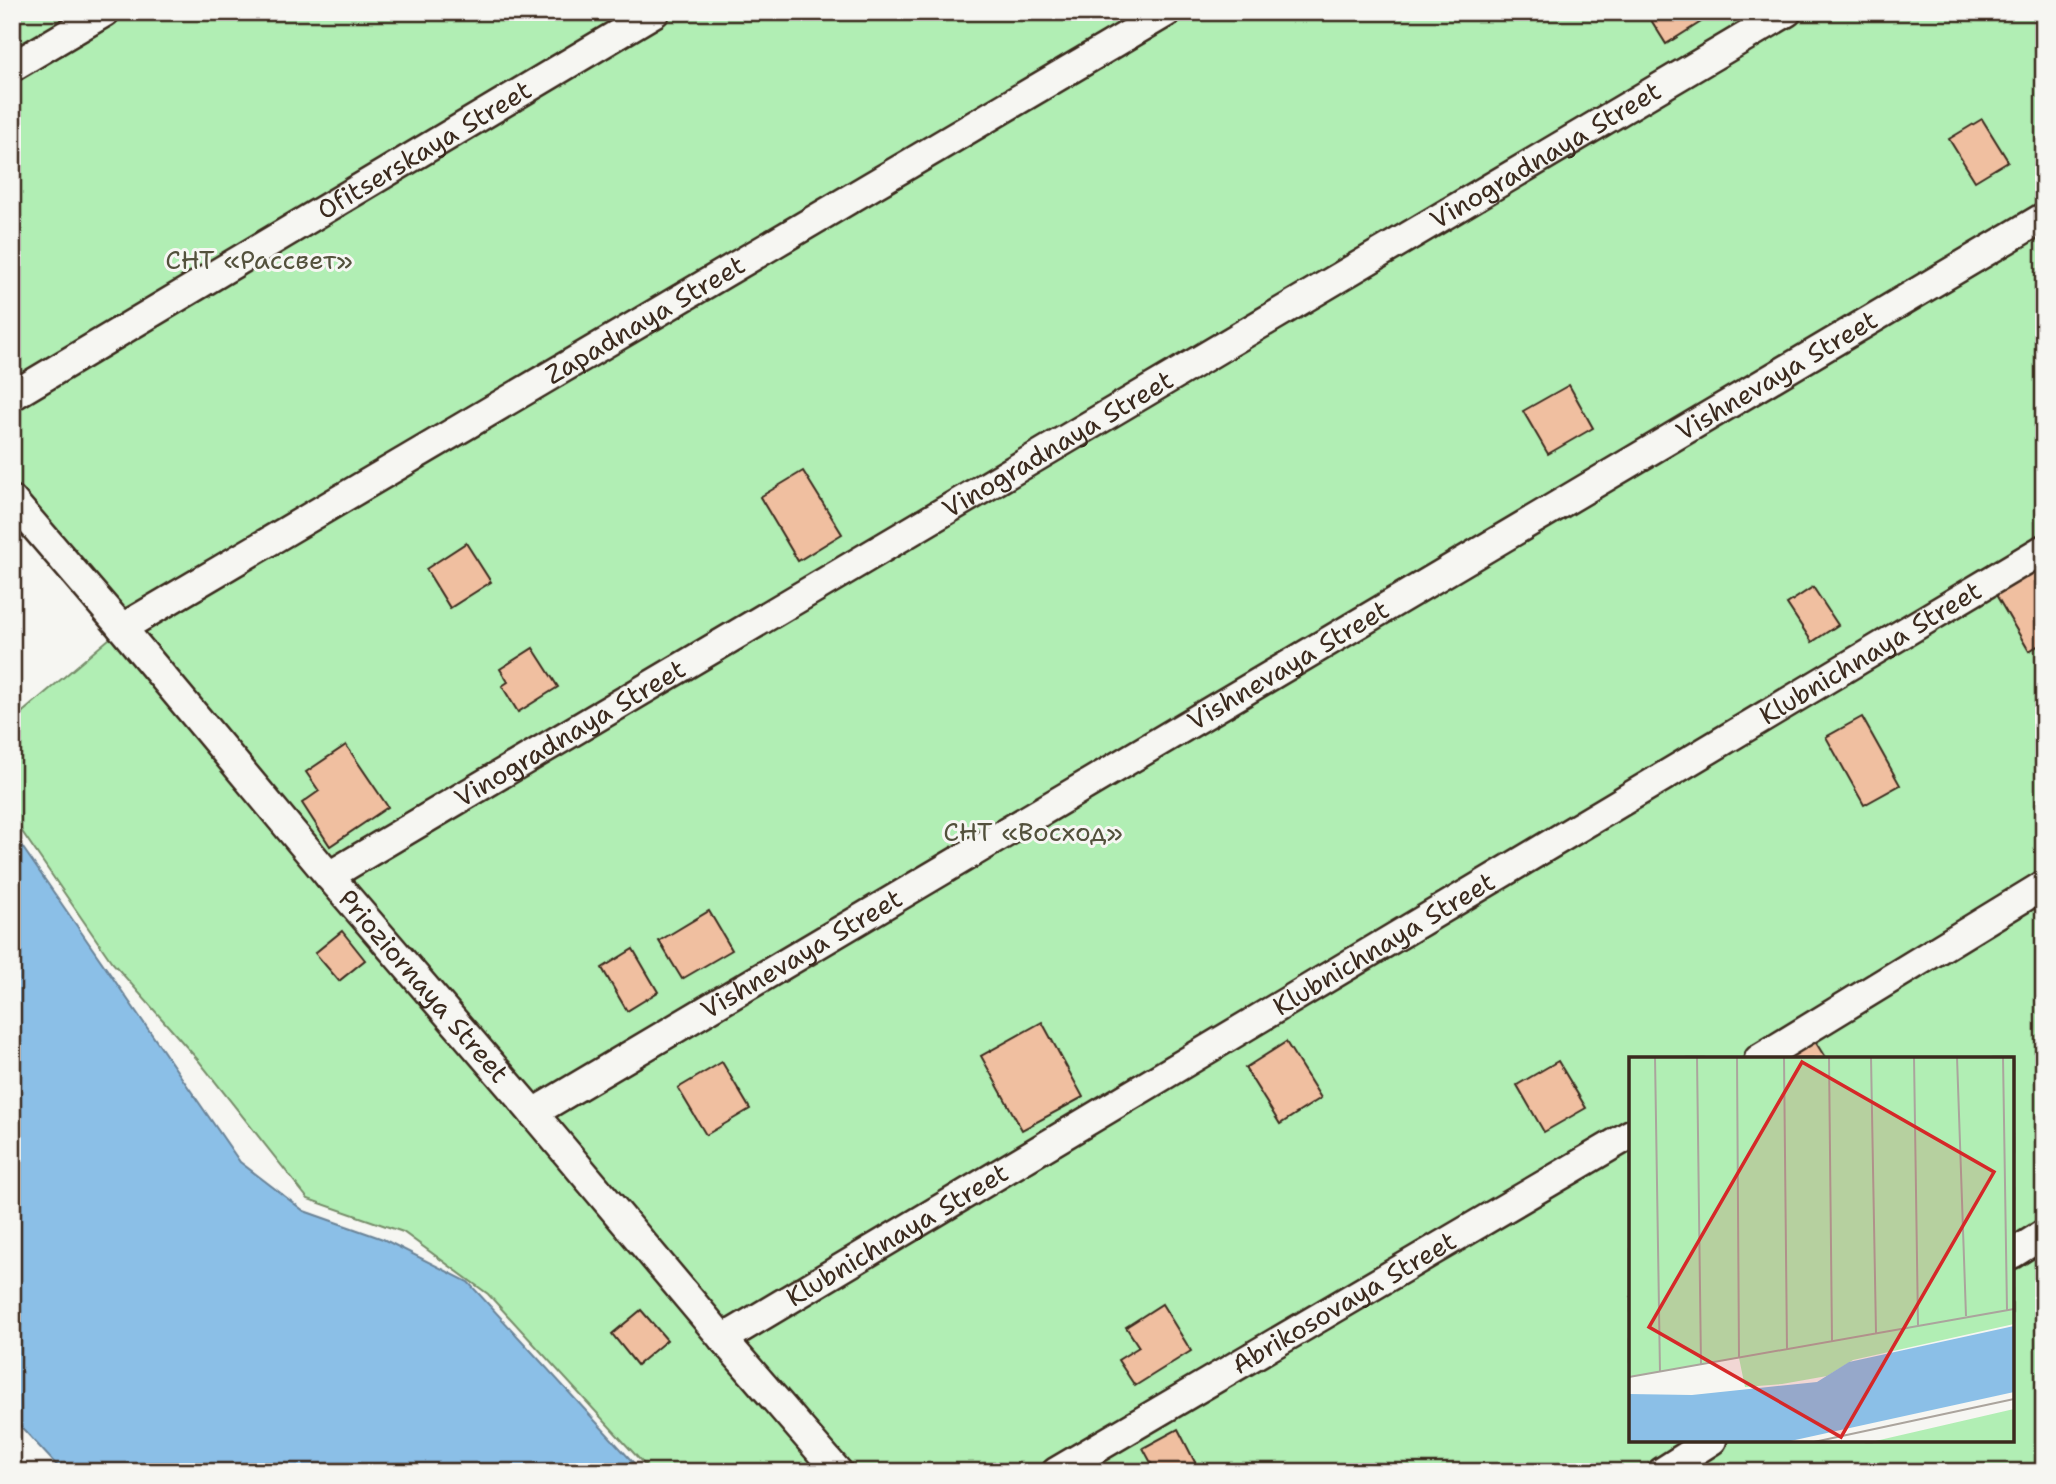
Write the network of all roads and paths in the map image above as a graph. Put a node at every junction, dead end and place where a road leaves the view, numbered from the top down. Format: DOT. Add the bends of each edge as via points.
graph roads {
  1 [pos="105,12"];
  2 [pos="655,12"];
  3 [pos="1167,12"];
  4 [pos="1787,12"];
  5 [pos="12,67"];
  6 [pos="2044,217"];
  7 [pos="12,396"];
  8 [pos="12,500"];
  9 [pos="2044,549"];
  10 [pos="122,628"];
  11 [pos="329,876"];
  12 [pos="2044,885"];
  13 [pos="1762,1057"];
  14 [pos="533,1112"];
  15 [pos="1629,1135"];
  16 [pos="2044,1234"];
  17 [pos="2014,1253"];
  18 [pos="723,1339"];
  19 [pos="1709,1442"];
  20 [pos="838,1472"];
  21 [pos="1056,1472"];
  22 [pos="1662,1472"];
  1 -- 5 [label="street"];
  2 -- 7 [label="street, Ofitserskaya Street"];
  3 -- 10 [label="street, Zapadnaya Street"];
  4 -- 11 [label="street, Vinogradnaya Street"];
  6 -- 14 [label="street, Vishnevaya Street"];
  8 -- 10 [label="street, Prioziornaya Street"];
  9 -- 18 [label="street, Klubnichnaya Street"];
  10 -- 11 [label="street, Prioziornaya Street"];
  11 -- 14 [label="street, Prioziornaya Street"];
  12 -- 13 [label="street"];
  14 -- 18 [label="street, Prioziornaya Street"];
  15 -- 21 [label="street, Abrikosovaya Street"];
  16 -- 17 [label="street"];
  18 -- 20 [label="street, Prioziornaya Street"];
  19 -- 22 [label="street"];
}
